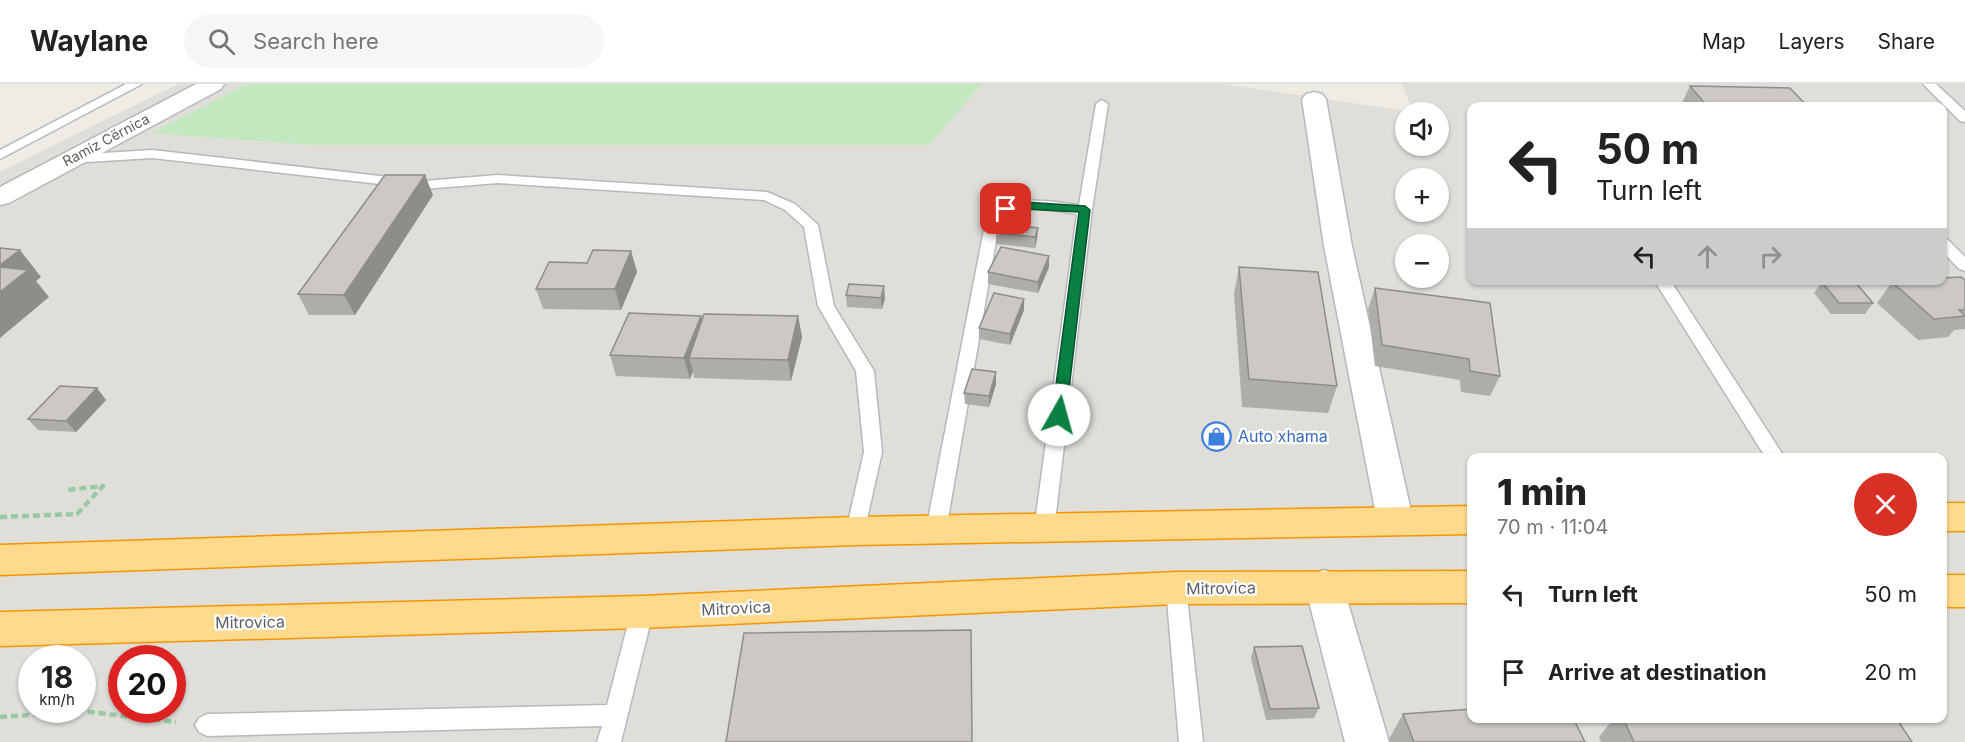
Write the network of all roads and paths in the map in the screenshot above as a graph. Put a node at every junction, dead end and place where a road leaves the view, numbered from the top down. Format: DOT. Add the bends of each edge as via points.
graph roads {
  1 [pos="136,84"];
  2 [pos="213,84"];
  3 [pos="1929,84"];
  4 [pos="1314,99"];
  5 [pos="1102,104"];
  6 [pos="1965,118"];
  7 [pos="0,155"];
  8 [pos="69,159"];
  9 [pos="0,197"];
  10 [pos="1085,210"];
  11 [pos="1947,247"];
  12 [pos="1965,266"];
  13 [pos="1665,285"];
  14 [pos="1773,453"];
  15 [pos="67,490"];
  16 [pos="0,517"];
  17 [pos="1947,517"];
  18 [pos="1965,517"];
  19 [pos="1395,520"];
  20 [pos="1467,520"];
  21 [pos="936,530"];
  22 [pos="1044,530"];
  23 [pos="856,531"];
  24 [pos="0,560"];
  25 [pos="1324,586"];
  26 [pos="1467,587"];
  27 [pos="1176,588"];
  28 [pos="1947,591"];
  29 [pos="1965,591"];
  30 [pos="642,612"];
  31 [pos="0,628"];
  32 [pos="616,715"];
  33 [pos="0,717"];
  34 [pos="207,725"];
  35 [pos="609,742"];
  36 [pos="1191,742"];
  37 [pos="1367,742"];
  1 -- 7 [label="lane"];
  2 -- 8 [label="street, Ramiz Cërnica"];
  3 -- 6 [label="lane"];
  4 -- 19 [label="street" via="1338,246"];
  5 -- 10 [label="lane"];
  8 -- 9 [label="street, Ramiz Cërnica"];
  8 -- 23 [label="lane" via="152,154 424,185 498,179 767,196 790,207 811,225 826,306 865,371 873,452"];
  10 -- 21 [label="lane" via="1024,205 1006,209 994,219"];
  10 -- 22 [label="lane"];
  11 -- 12 [label="lane"];
  13 -- 14 [label="lane"];
  15 -- 16 [label="path" via="103,486 77,514"];
  17 -- 18 [label="highway"];
  19 -- 20 [label="highway"];
  19 -- 22 [label="highway"];
  21 -- 22 [label="highway"];
  21 -- 23 [label="highway"];
  23 -- 24 [label="highway"];
  25 -- 26 [label="highway, Mitrovica"];
  25 -- 27 [label="highway, Mitrovica"];
  25 -- 37 [label="street"];
  27 -- 30 [label="highway, Mitrovica"];
  27 -- 36 [label="lane"];
  28 -- 29 [label="highway"];
  30 -- 31 [label="highway, Mitrovica"];
  30 -- 32 [label="lane"];
  32 -- 34 [label="lane"];
  32 -- 35 [label="lane"];
  33 -- 34 [label="path" via="82,711"];
}
